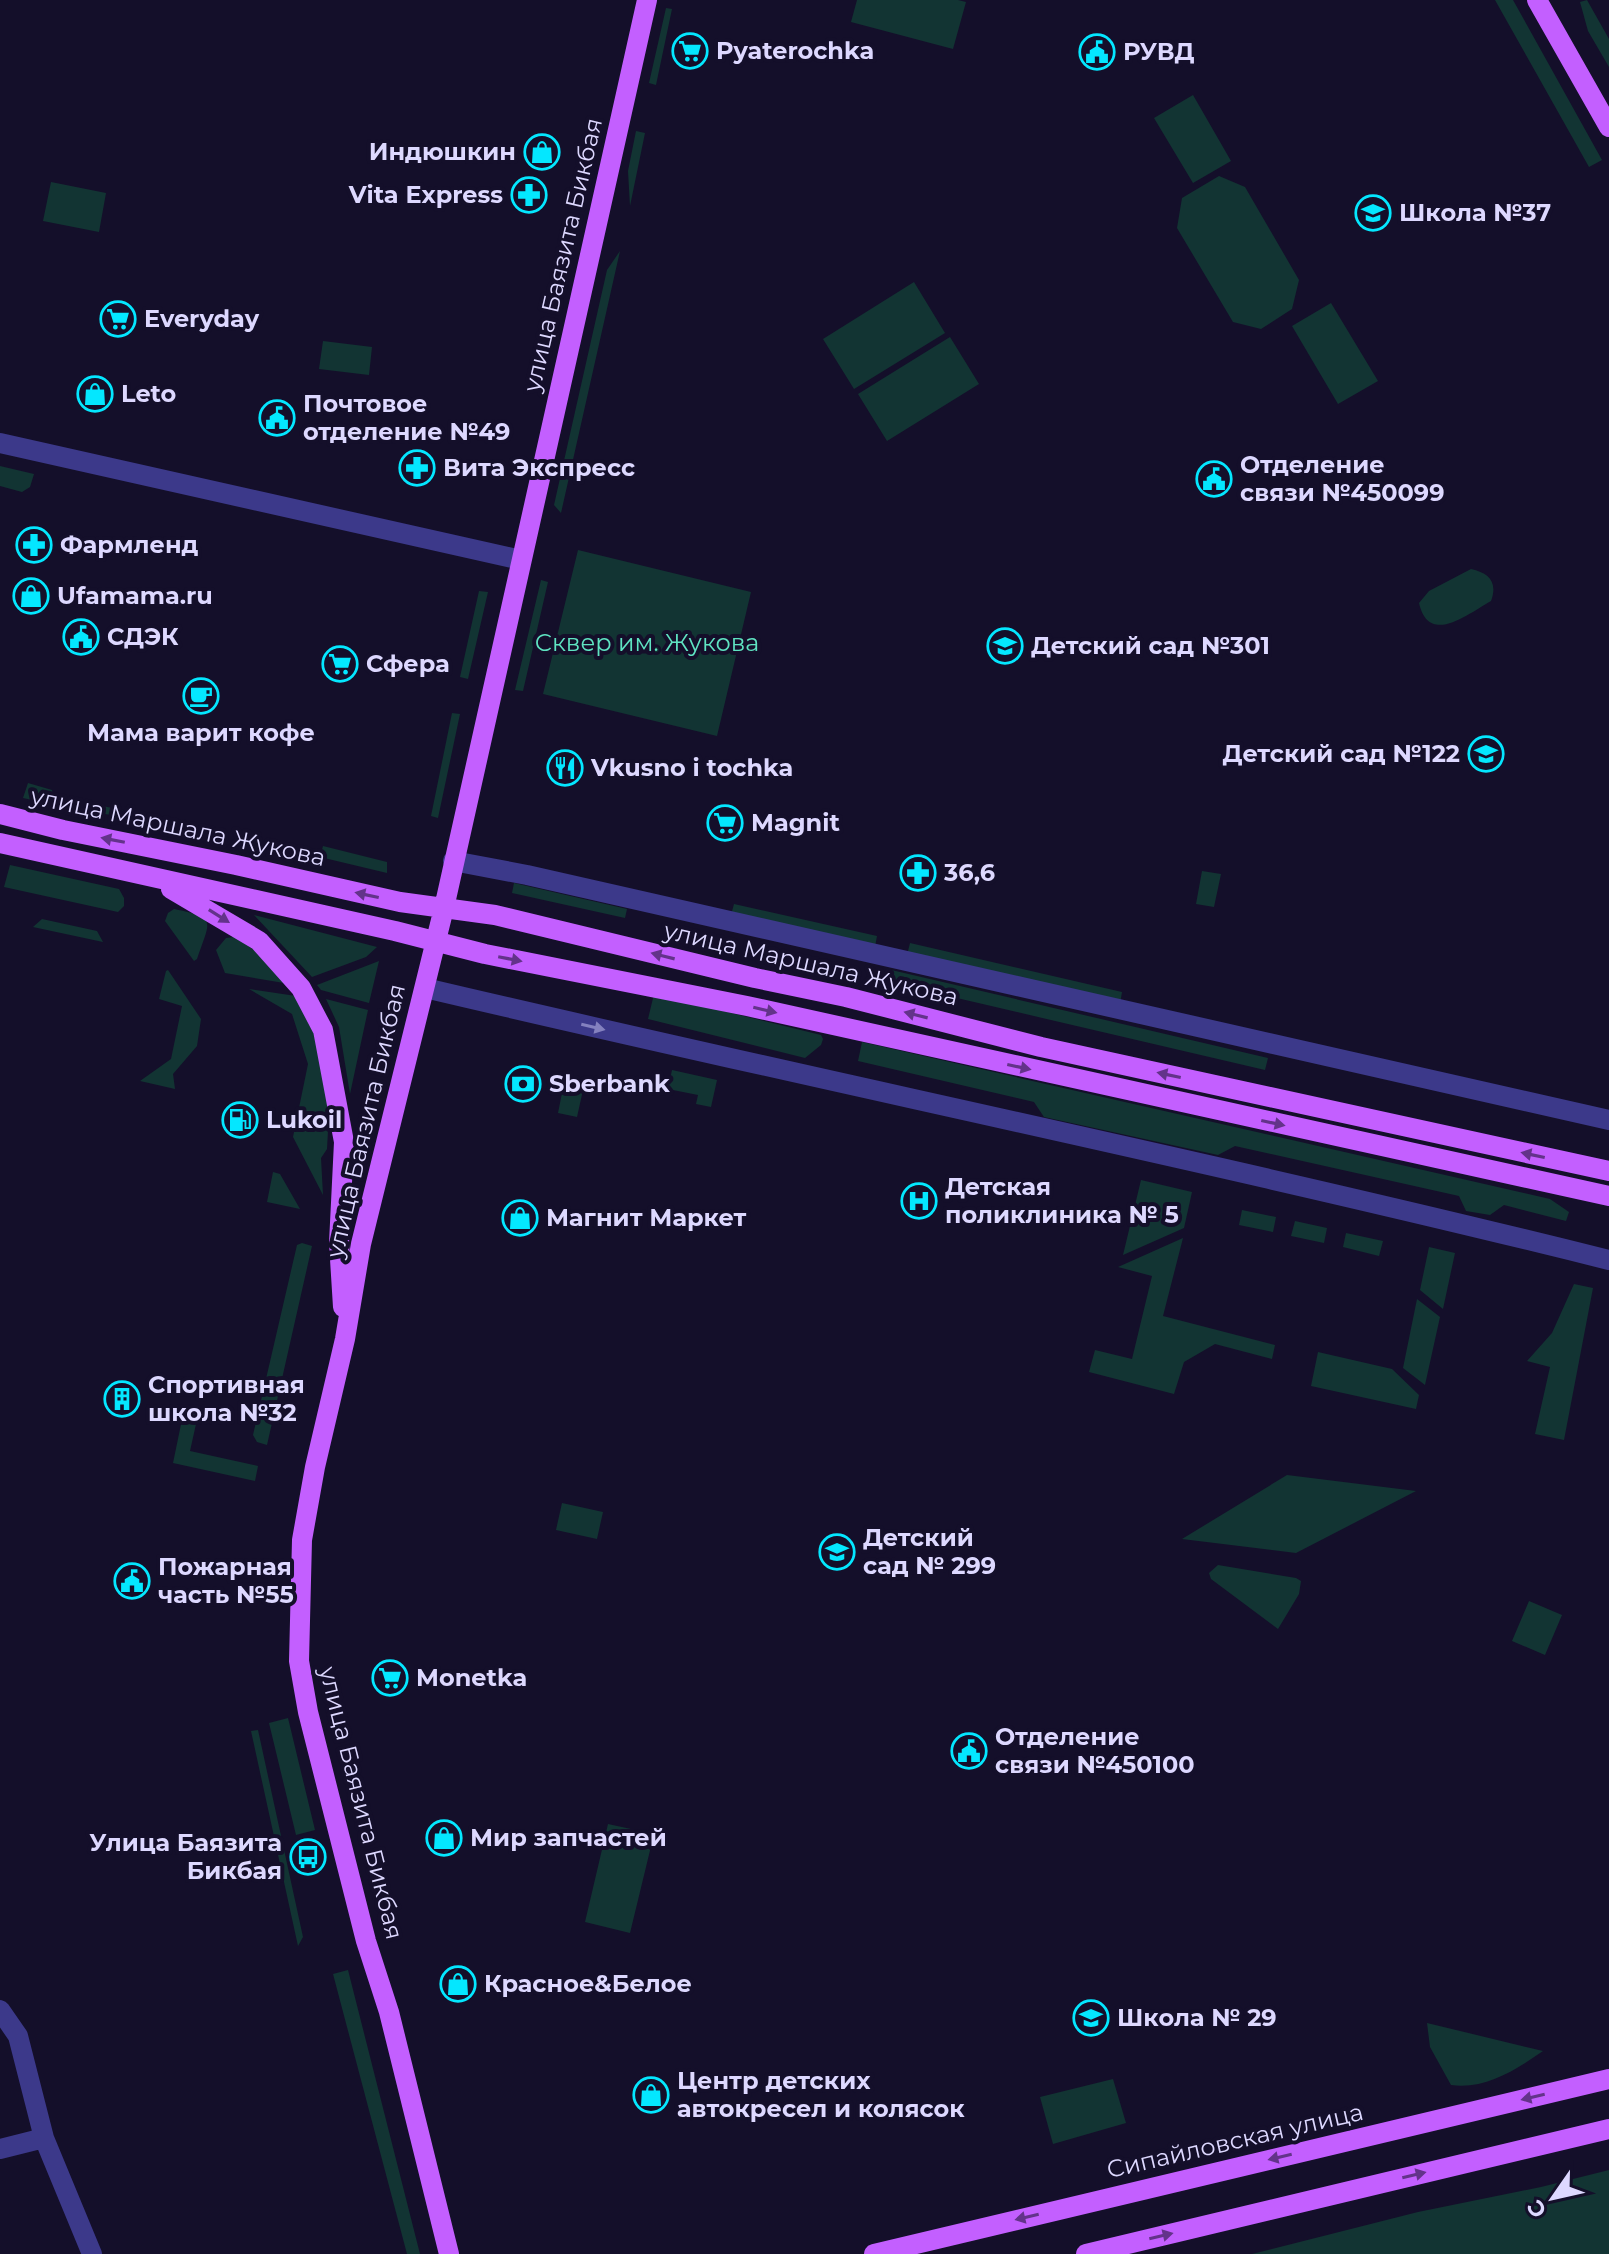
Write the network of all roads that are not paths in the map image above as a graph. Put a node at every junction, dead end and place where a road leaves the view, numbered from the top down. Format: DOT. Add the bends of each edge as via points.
graph roads {
  1 [pos="647,0"];
  2 [pos="1537,0"];
  3 [pos="1609,127"];
  4 [pos="0,443"];
  5 [pos="521,560"];
  6 [pos="0,814"];
  7 [pos="0,843"];
  8 [pos="453,861"];
  9 [pos="151,878"];
  10 [pos="444,908"];
  11 [pos="434,941"];
  12 [pos="425,988"];
  13 [pos="1609,1120"];
  14 [pos="1609,1171"];
  15 [pos="1609,1196"];
  16 [pos="1609,1260"];
  17 [pos="345,1339"];
  18 [pos="0,2010"];
  19 [pos="1609,2079"];
  20 [pos="1609,2129"];
  21 [pos="44,2138"];
  22 [pos="0,2149"];
  23 [pos="92,2254"];
  24 [pos="449,2254"];
  25 [pos="874,2254"];
  26 [pos="1086,2254"];
  1 -- 5 [label="main road, улица Баязита Бикбая"];
  2 -- 3 [label="main road"];
  4 -- 5 [label="street"];
  5 -- 8 [label="main road, улица Баязита Бикбая"];
  10 -- 6 [label="main road, улица Маршала Жукова, one-way"];
  7 -- 9 [label="main road"];
  8 -- 10 [label="main road, улица Баязита Бикбая"];
  8 -- 13 [label="street"];
  9 -- 11 [label="main road"];
  9 -- 17 [label="main road, one-way" via="259,941 301,988 323,1030 344,1142 339,1243"];
  10 -- 11 [label="main road, улица Баязита Бикбая"];
  14 -- 10 [label="main road, улица Маршала Жукова, one-way" via="1041,1047 495,915"];
  11 -- 12 [label="main road, улица Баязита Бикбая"];
  11 -- 15 [label="main road, one-way"];
  12 -- 16 [label="street, one-way"];
  12 -- 17 [label="main road, улица Баязита Бикбая" via="361,1244"];
  17 -- 24 [label="main road, улица Баязита Бикбая" via="302,1540 299,1661 332,1810"];
  18 -- 21 [label="street" via="18,2036"];
  19 -- 25 [label="main road, Сипайловская улица, one-way"];
  26 -- 20 [label="main road, one-way"];
  21 -- 22 [label="street"];
  21 -- 23 [label="street"];
}
